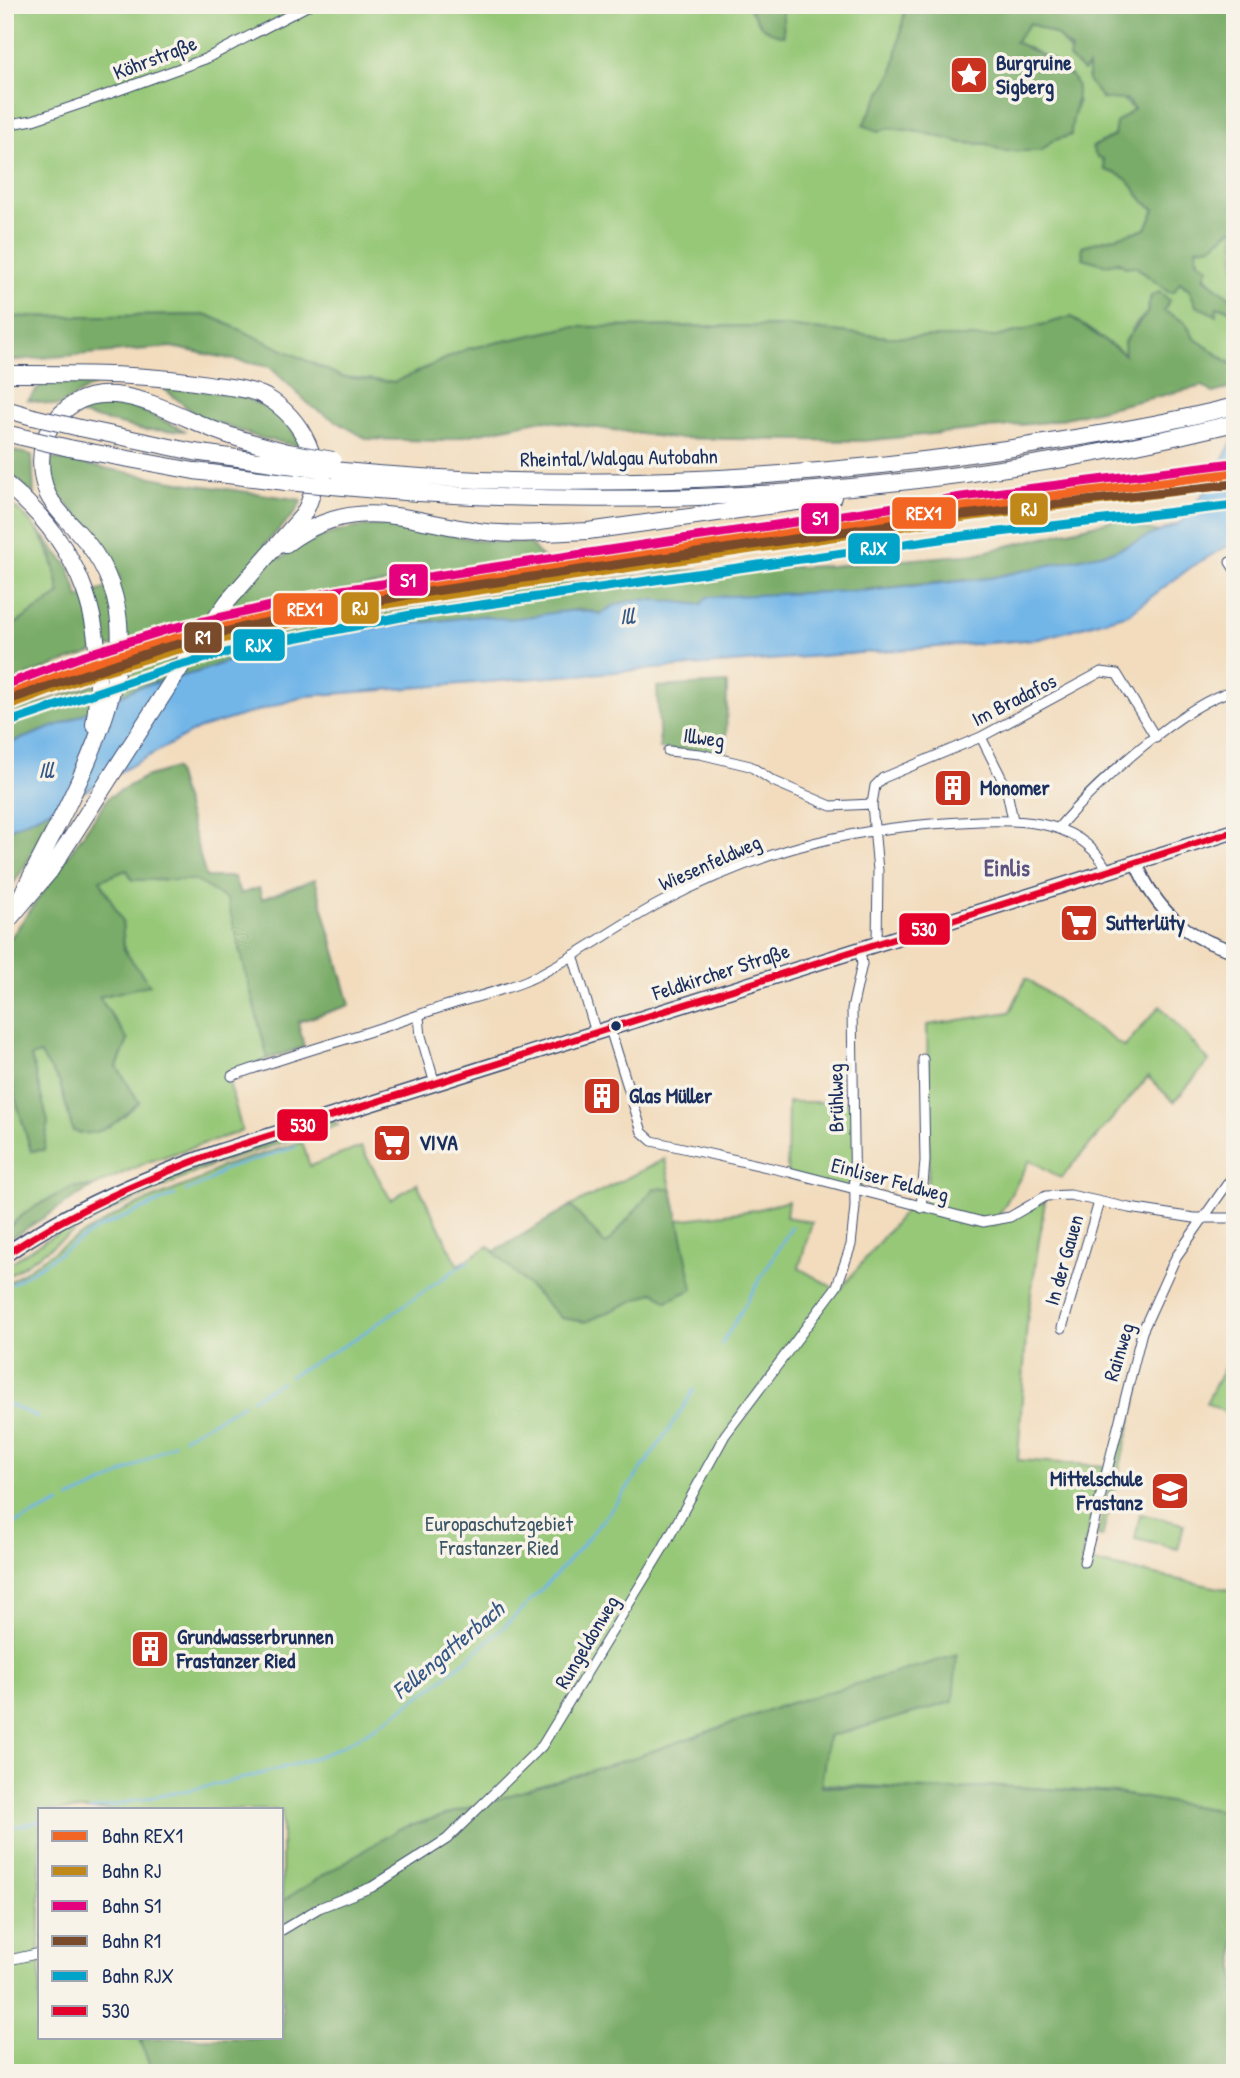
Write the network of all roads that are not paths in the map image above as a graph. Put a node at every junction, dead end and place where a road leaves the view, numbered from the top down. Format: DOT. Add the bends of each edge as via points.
graph roads {
  1 [pos="310,5"];
  2 [pos="5,125"];
  3 [pos="5,374"];
  4 [pos="1231,407"];
  5 [pos="5,409"];
  6 [pos="1235,423"];
  7 [pos="5,433"];
  8 [pos="288,458"];
  9 [pos="332,472"];
  10 [pos="5,483"];
  11 [pos="881,483"];
  12 [pos="267,558"];
  13 [pos="1235,690"];
  14 [pos="981,737"];
  15 [pos="1156,738"];
  16 [pos="92,745"];
  17 [pos="668,751"];
  18 [pos="872,804"];
  19 [pos="1013,820"];
  20 [pos="1059,827"];
  21 [pos="873,829"];
  22 [pos="1235,831"];
  23 [pos="1136,863"];
  24 [pos="1108,872"];
  25 [pos="8,920"];
  26 [pos="877,944"];
  27 [pos="860,950"];
  28 [pos="1235,951"];
  29 [pos="572,956"];
  30 [pos="419,1017"];
  31 [pos="603,1031"];
  32 [pos="923,1059"];
  33 [pos="232,1076"];
  34 [pos="435,1084"];
  35 [pos="1235,1173"];
  36 [pos="856,1189"];
  37 [pos="1099,1202"];
  38 [pos="921,1208"];
  39 [pos="1205,1217"];
  40 [pos="1235,1218"];
  41 [pos="5,1255"];
  42 [pos="837,1286"];
  43 [pos="1062,1328"];
  44 [pos="1084,1562"];
  45 [pos="284,1929"];
  46 [pos="38,1953"];
  47 [pos="5,1961"];
  1 -- 2 [label="street, Köhrstraße" via="205,59 69,108"];
  3 -- 12 [label="highway" via="127,375 200,382 263,396 281,407 302,430 316,477 303,515"];
  4 -- 9 [label="highway, Rheintal/Walgau Autobahn" via="1091,436 835,470 585,482"];
  5 -- 8 [label="highway, Rheintal/Walgau Autobahn, bridge" via="183,450"];
  6 -- 11 [label="highway, Rheintal/Walgau Autobahn" via="1121,448"];
  7 -- 9 [label="highway, Rheintal/Walgau Autobahn, bridge" via="194,471 286,482"];
  8 -- 9 [label="highway, Rheintal/Walgau Autobahn, bridge"];
  8 -- 16 [label="highway" via="126,396 101,395 69,408 51,426 41,463 43,481 54,505 96,554 111,584 119,621 119,655 107,710"];
  9 -- 11 [label="highway, Rheintal/Walgau Autobahn" via="408,494 526,499 795,492"];
  10 -- 16 [label="highway" via="51,528 87,593 100,683"];
  11 -- 12 [label="highway" via="821,500 588,531 487,532 372,512 319,523"];
  12 -- 25 [label="highway" via="188,656 75,834"];
  13 -- 15 [label="street" via="1199,706"];
  14 -- 15 [label="street, Im Bradafos" via="1101,672 1117,674"];
  14 -- 18 [label="street, Im Bradafos" via="883,778 875,786"];
  14 -- 19 [label="street" via="1006,787"];
  15 -- 20 [label="street" via="1105,779"];
  16 -- 25 [label="highway"];
  17 -- 18 [label="street, Illweg" via="735,761 831,806"];
  18 -- 21 [label="street"];
  19 -- 20 [label="street, Wiesenfeldweg"];
  19 -- 21 [label="street, Wiesenfeldweg"];
  20 -- 24 [label="street, Wiesenfeldweg" via="1097,854"];
  21 -- 26 [label="street" via="878,871"];
  21 -- 29 [label="street, Wiesenfeldweg" via="807,843 708,880"];
  22 -- 23 [label="main road, Feldkircher Straße"];
  23 -- 24 [label="main road, Feldkircher Straße"];
  23 -- 28 [label="main road" via="1179,925 1200,940"];
  24 -- 26 [label="main road, Feldkircher Straße"];
  26 -- 27 [label="main road, Feldkircher Straße"];
  27 -- 31 [label="main road, Feldkircher Straße"];
  27 -- 36 [label="street, Brühlweg" via="862,964 852,1009"];
  29 -- 30 [label="street, Wiesenfeldweg" via="528,979"];
  29 -- 31 [label="street"];
  30 -- 33 [label="street, Wiesenfeldweg"];
  30 -- 34 [label="street"];
  31 -- 34 [label="main road, Feldkircher Straße"];
  31 -- 36 [label="street, Einliser Feldweg" via="642,1132 652,1141"];
  32 -- 38 [label="street"];
  34 -- 41 [label="main road, Feldkircher Straße" via="221,1151 109,1195"];
  35 -- 39 [label="street, Rainweg"];
  36 -- 38 [label="street, Einliser Feldweg"];
  36 -- 42 [label="street, Brühlweg" via="851,1245"];
  37 -- 38 [label="street, Einliser Feldweg" via="1070,1195 1046,1196 1010,1217 983,1222"];
  37 -- 39 [label="street, Einliser Feldweg"];
  37 -- 43 [label="street, In der Gauen"];
  39 -- 40 [label="street, Einliser Feldweg"];
  39 -- 44 [label="street, Rainweg" via="1176,1257 1142,1332"];
  42 -- 45 [label="street, Rungeldonweg" via="725,1435 663,1548 541,1746 447,1839 372,1887 319,1908"];
  46 -- 47 [label="street"];
}
